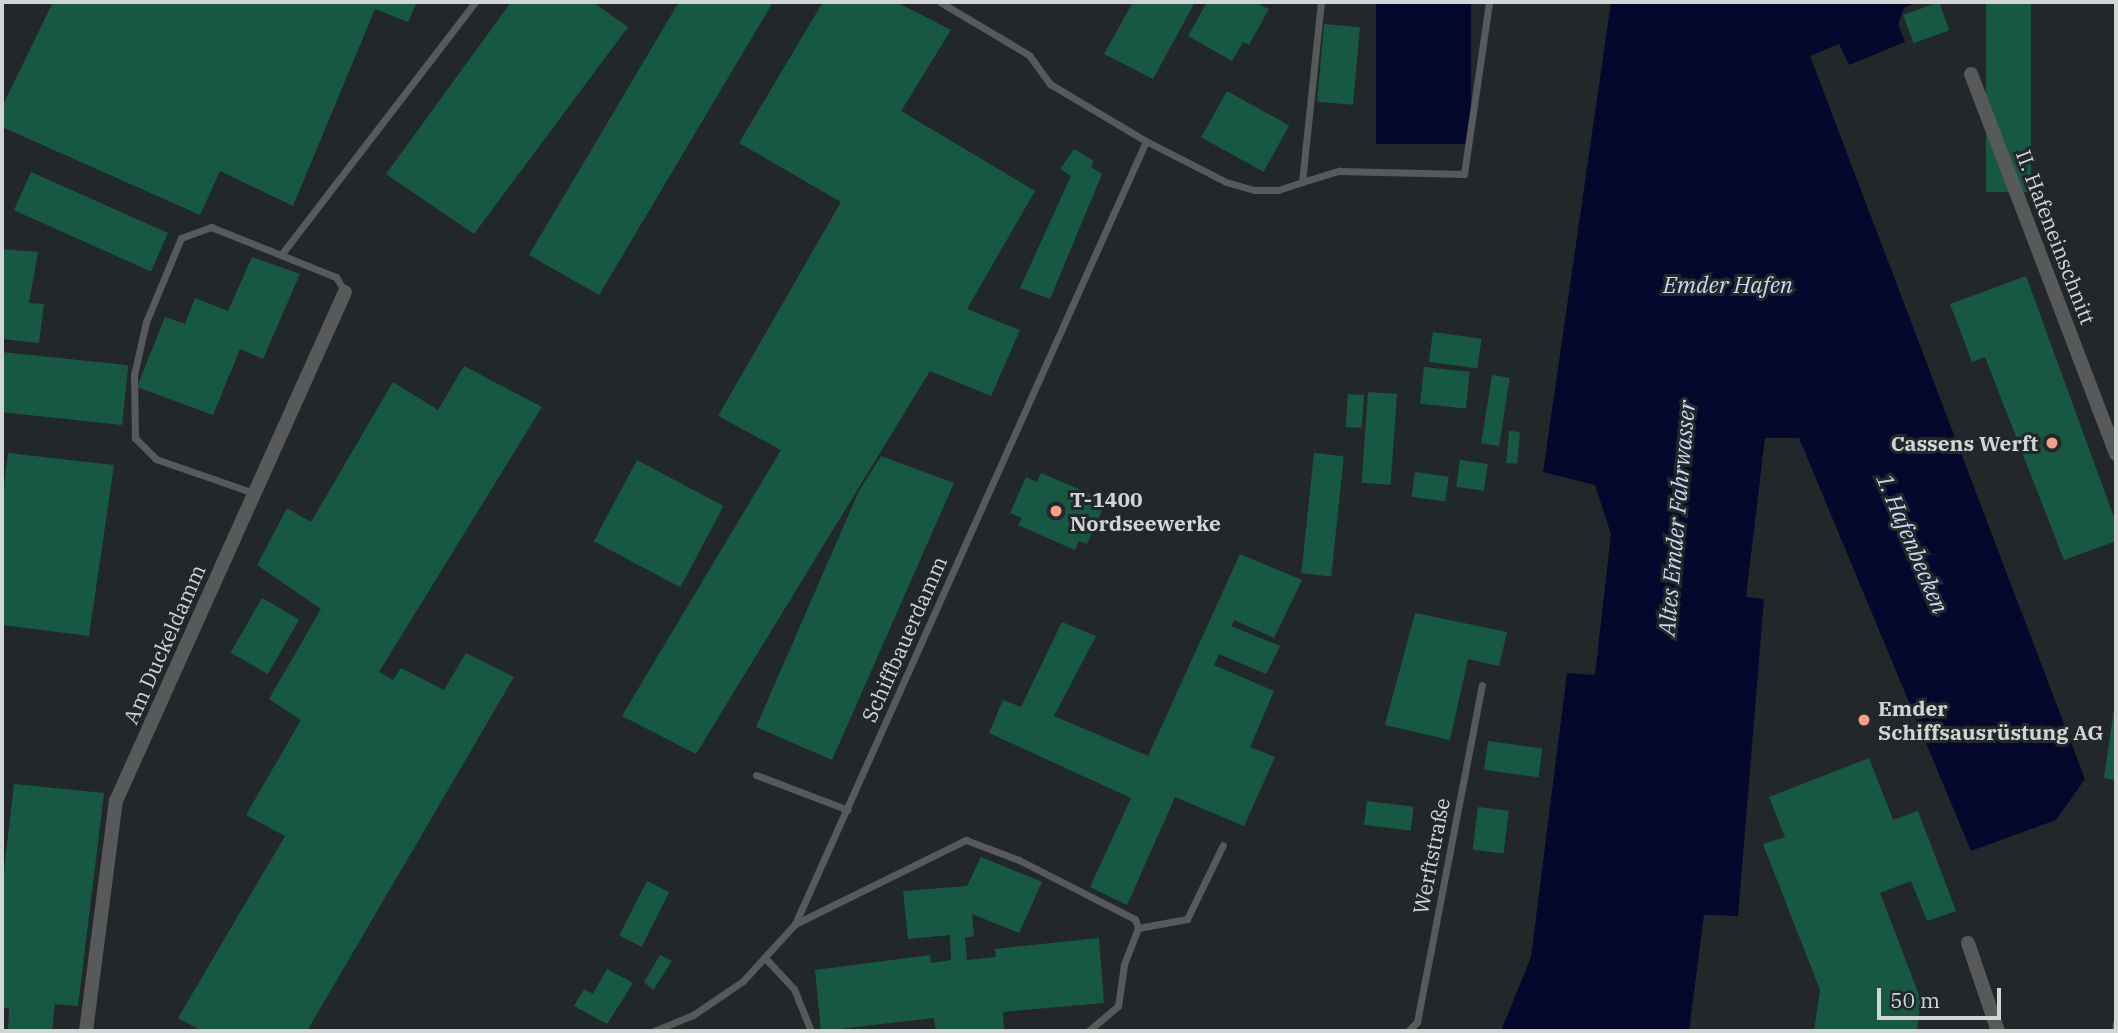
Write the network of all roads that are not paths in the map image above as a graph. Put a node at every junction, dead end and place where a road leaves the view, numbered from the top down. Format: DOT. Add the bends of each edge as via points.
graph roads {
  1 [pos="475,2"];
  2 [pos="940,2"];
  3 [pos="1321,2"];
  4 [pos="1489,2"];
  5 [pos="1971,74"];
  6 [pos="1146,141"];
  7 [pos="1302,181"];
  8 [pos="281,255"];
  9 [pos="345,292"];
  10 [pos="2116,454"];
  11 [pos="254,493"];
  12 [pos="1482,685"];
  13 [pos="755,775"];
  14 [pos="848,810"];
  15 [pos="1223,845"];
  16 [pos="795,924"];
  17 [pos="1138,928"];
  18 [pos="1968,943"];
  19 [pos="766,959"];
  20 [pos="2116,1023"];
  21 [pos="86,1031"];
  22 [pos="654,1031"];
  23 [pos="811,1031"];
  24 [pos="1088,1031"];
  25 [pos="1408,1031"];
  26 [pos="1998,1031"];
  27 [pos="2115,1031"];
  1 -- 8 [label="lane"];
  2 -- 6 [label="lane" via="1029,55 1050,85"];
  3 -- 7 [label="lane"];
  4 -- 7 [label="lane" via="1464,174 1339,172"];
  5 -- 10 [label="street, II. Hafeneinschnitt"];
  6 -- 7 [label="lane" via="1226,183 1278,190"];
  6 -- 14 [label="lane, Schiffbauerdamm"];
  8 -- 9 [label="lane" via="336,277"];
  8 -- 11 [label="lane" via="211,227 181,238 146,322 134,375 135,438 156,459"];
  9 -- 11 [label="street, Am Duckeldamm"];
  11 -- 21 [label="street, Am Duckeldamm" via="117,801"];
  12 -- 25 [label="lane, Werftstraße" via="1417,1022"];
  13 -- 14 [label="lane"];
  14 -- 16 [label="lane, Schiffbauerdamm"];
  15 -- 17 [label="lane" via="1187,919"];
  16 -- 17 [label="lane" via="967,840 1083,891 1135,919"];
  16 -- 19 [label="lane, Schiffbauerdamm"];
  17 -- 24 [label="lane" via="1124,965 1118,1006"];
  18 -- 26 [label="street"];
  19 -- 22 [label="lane, Schiffbauerdamm" via="718,1000"];
  19 -- 23 [label="lane" via="794,989"];
  20 -- 27 [label="lane"];
}
